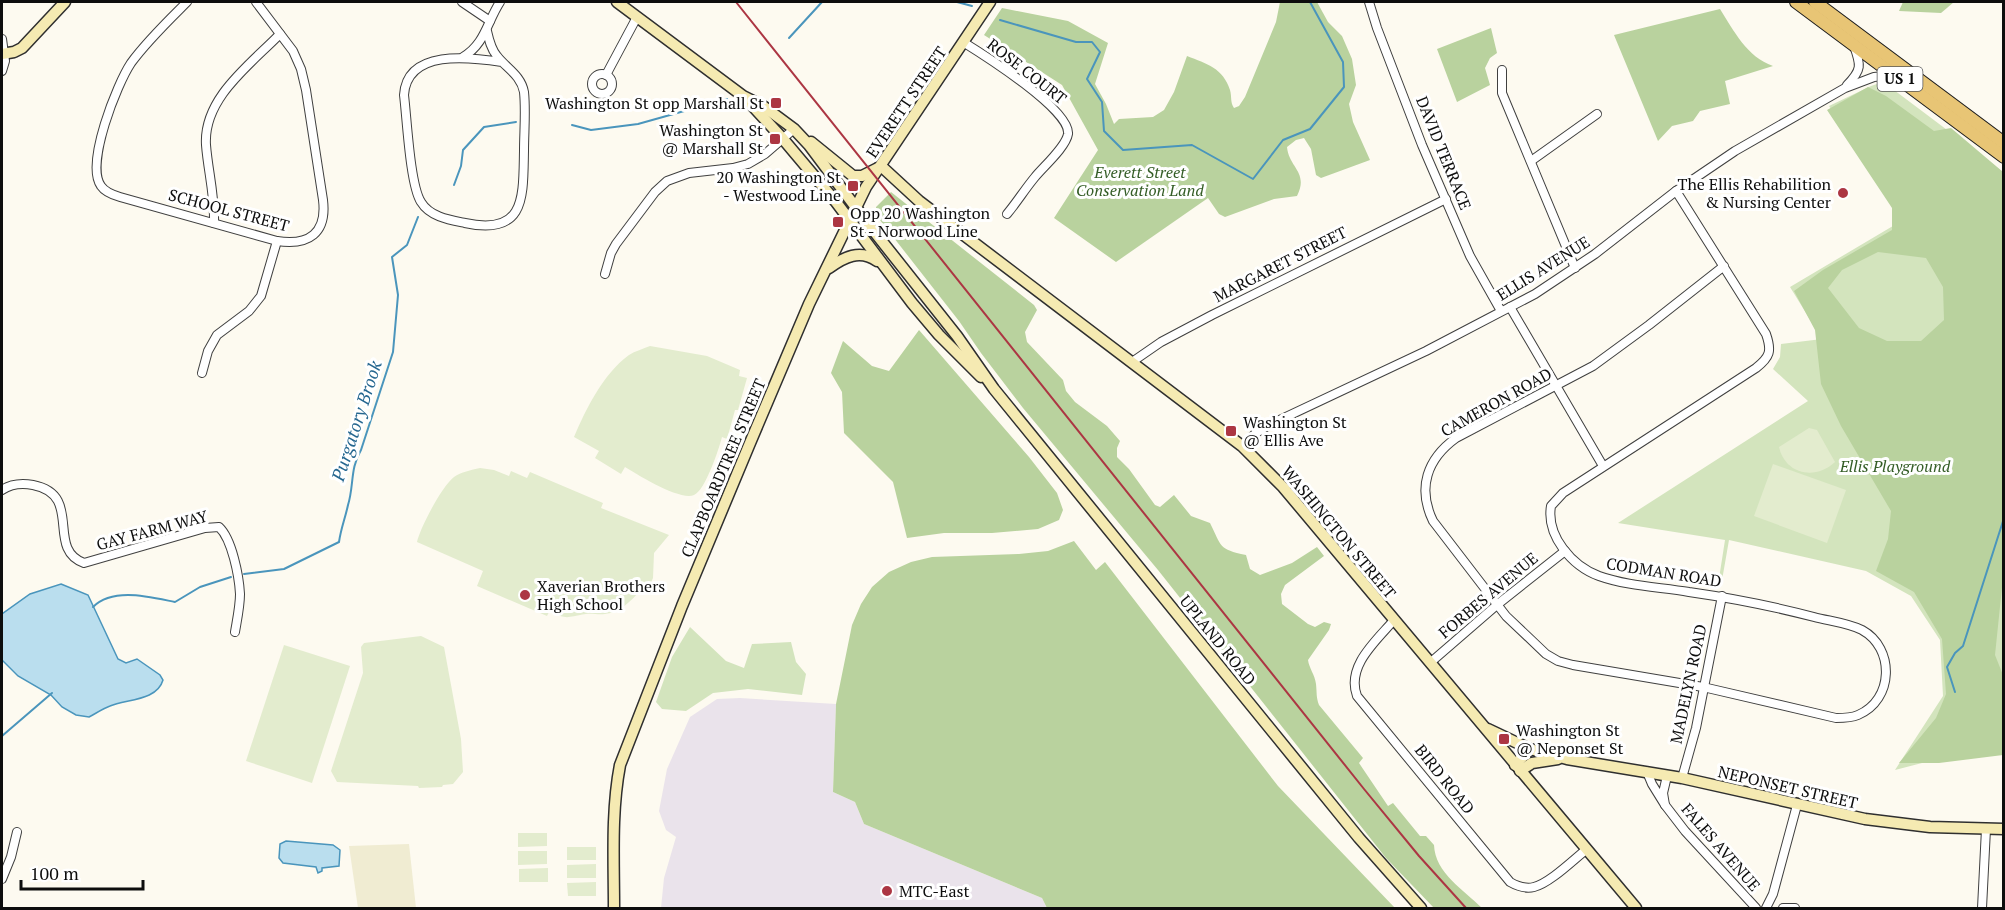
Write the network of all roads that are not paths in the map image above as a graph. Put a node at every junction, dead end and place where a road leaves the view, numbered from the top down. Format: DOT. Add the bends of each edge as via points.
graph roads {
  1 [pos="65,2"];
  2 [pos="187,2"];
  3 [pos="256,2"];
  4 [pos="462,2"];
  5 [pos="500,2"];
  6 [pos="617,2"];
  7 [pos="990,2"];
  8 [pos="1369,2"];
  9 [pos="1796,2"];
  10 [pos="1815,2"];
  11 [pos="637,17"];
  12 [pos="490,21"];
  13 [pos="487,31"];
  14 [pos="280,34"];
  15 [pos="2,39"];
  16 [pos="963,42"];
  17 [pos="1853,44"];
  18 [pos="3,54"];
  19 [pos="463,57"];
  20 [pos="502,62"];
  21 [pos="1502,69"];
  22 [pos="2,71"];
  23 [pos="606,75"];
  24 [pos="1894,75"];
  25 [pos="1845,88"];
  26 [pos="743,96"];
  27 [pos="1597,114"];
  28 [pos="794,129"];
  29 [pos="783,139"];
  30 [pos="2004,143"];
  31 [pos="2004,158"];
  32 [pos="1531,161"];
  33 [pos="880,166"];
  34 [pos="1676,191"];
  35 [pos="1446,199"];
  36 [pos="855,207"];
  37 [pos="1008,214"];
  38 [pos="849,221"];
  39 [pos="214,223"];
  40 [pos="278,241"];
  41 [pos="881,264"];
  42 [pos="1724,266"];
  43 [pos="1575,268"];
  44 [pos="826,270"];
  45 [pos="605,274"];
  46 [pos="1505,309"];
  47 [pos="1132,362"];
  48 [pos="202,373"];
  49 [pos="1557,386"];
  50 [pos="994,389"];
  51 [pos="1242,446"];
  52 [pos="1603,466"];
  53 [pos="2,489"];
  54 [pos="1565,551"];
  55 [pos="1722,596"];
  56 [pos="1498,604"];
  57 [pos="1394,620"];
  58 [pos="235,632"];
  59 [pos="1431,662"];
  60 [pos="1703,687"];
  61 [pos="1483,726"];
  62 [pos="1530,749"];
  63 [pos="1567,759"];
  64 [pos="1517,768"];
  65 [pos="1647,772"];
  66 [pos="1667,776"];
  67 [pos="1682,778"];
  68 [pos="1665,805"];
  69 [pos="1797,805"];
  70 [pos="1986,829"];
  71 [pos="2004,829"];
  72 [pos="17,832"];
  73 [pos="1587,849"];
  74 [pos="2,879"];
  75 [pos="614,909"];
  76 [pos="1420,909"];
  77 [pos="1636,909"];
  78 [pos="1756,909"];
  79 [pos="1766,909"];
  80 [pos="1784,909"];
  81 [pos="1795,909"];
  82 [pos="1983,909"];
  1 -- 18 [label="main road" via="22,48"];
  2 -- 39 [label="street, SCHOOL STREET" via="148,42 118,85 105,120 97,178 112,194"];
  3 -- 14 [label="street, SCHOOL STREET"];
  4 -- 12 [label="street"];
  5 -- 12 [label="street"];
  6 -- 11 [label="main road"];
  7 -- 16 [label="main road, EVERETT STREET"];
  8 -- 35 [label="street, DAVID TERRACE"];
  9 -- 17 [label="main road, US 1"];
  10 -- 30 [label="main road, US 1"];
  11 -- 23 [label="street"];
  11 -- 26 [label="main road"];
  12 -- 13 [label="street"];
  13 -- 19 [label="street" via="477,47"];
  13 -- 20 [label="street" via="491,47"];
  14 -- 39 [label="street" via="227,89 212,113 206,142"];
  14 -- 40 [label="street, SCHOOL STREET" via="301,69 324,210 321,225 310,237 297,242"];
  15 -- 18 [label="street"];
  16 -- 33 [label="main road, EVERETT STREET"];
  16 -- 37 [label="street, ROSE COURT" via="1051,105 1067,125 1068,136"];
  17 -- 24 [label="main road, US 1"];
  17 -- 25 [label="street" via="1860,67"];
  18 -- 22 [label="street"];
  19 -- 20 [label="street"];
  19 -- 20 [label="street" via="417,68 407,79 404,95 420,201 444,218 484,226 513,216 523,191 523,88 516,74"];
  21 -- 32 [label="street" via="1502,93"];
  24 -- 25 [label="street, ELLIS AVENUE" via="1874,77"];
  24 -- 31 [label="main road, US 1"];
  25 -- 34 [label="street, ELLIS AVENUE" via="1735,151"];
  26 -- 28 [label="main road"];
  26 -- 29 [label="main road"];
  27 -- 32 [label="street"];
  28 -- 29 [label="street"];
  28 -- 33 [label="main road" via="853,176 868,174"];
  28 -- 36 [label="main road"];
  29 -- 38 [label="main road"];
  29 -- 45 [label="street" via="748,164 689,173 667,181 616,244"];
  32 -- 43 [label="street"];
  33 -- 36 [label="main road, EVERETT STREET"];
  33 -- 47 [label="main road, WASHINGTON STREET" via="919,201"];
  34 -- 42 [label="street, CODMAN ROAD"];
  34 -- 43 [label="street, ELLIS AVENUE"];
  35 -- 46 [label="street, DAVID TERRACE" via="1470,256"];
  35 -- 47 [label="street, MARGARET STREET" via="1212,315"];
  36 -- 38 [label="main road, EVERETT STREET"];
  36 -- 50 [label="main road, UPLAND ROAD"];
  38 -- 41 [label="main road, UPLAND ROAD"];
  38 -- 44 [label="main road, CLAPBOARDTREE STREET"];
  39 -- 40 [label="street, SCHOOL STREET"];
  40 -- 48 [label="street" via="261,296 249,311 217,335"];
  41 -- 44 [label="main road" via="866,255 854,255"];
  41 -- 50 [label="main road, UPLAND ROAD" via="939,335"];
  42 -- 49 [label="street, CAMERON ROAD" via="1593,366"];
  42 -- 52 [label="street, CODMAN ROAD" via="1768,340 1770,346 1764,362"];
  43 -- 46 [label="street, ELLIS AVENUE"];
  44 -- 75 [label="main road, CLAPBOARDTREE STREET" via="736,475 624,752 616,790"];
  46 -- 49 [label="street, DAVID TERRACE"];
  46 -- 51 [label="street, ELLIS AVENUE" via="1269,425"];
  47 -- 51 [label="main road, WASHINGTON STREET"];
  49 -- 52 [label="street, DAVID TERRACE"];
  49 -- 56 [label="street, CAMERON ROAD" via="1456,438 1430,466 1426,480 1427,509 1433,521"];
  50 -- 76 [label="main road, UPLAND ROAD"];
  51 -- 57 [label="main road, WASHINGTON STREET" via="1283,487"];
  52 -- 54 [label="street, CODMAN ROAD" via="1563,492 1551,506 1550,523"];
  53 -- 58 [label="street, GAY FARM WAY" via="20,483 51,492 61,507 68,551 84,563 219,527 228,539 237,573 240,595"];
  54 -- 55 [label="street, CODMAN ROAD" via="1596,576"];
  54 -- 56 [label="street, FORBES AVENUE"];
  55 -- 60 [label="street, MADELYN ROAD"];
  55 -- 60 [label="street, CODMAN ROAD" via="1862,630 1879,644 1887,677 1877,699 1860,714 1836,718"];
  56 -- 59 [label="street, FORBES AVENUE"];
  56 -- 60 [label="street, CAMERON ROAD" via="1546,654 1558,660"];
  57 -- 59 [label="main road, WASHINGTON STREET"];
  57 -- 73 [label="street, BIRD ROAD" via="1356,670 1353,686 1357,696 1510,882 1524,888 1534,887"];
  59 -- 61 [label="main road, WASHINGTON STREET"];
  60 -- 67 [label="street, MADELYN ROAD"];
  61 -- 62 [label="main road, NEPONSET STREET"];
  61 -- 64 [label="main road, WASHINGTON STREET"];
  62 -- 63 [label="main road, NEPONSET STREET"];
  62 -- 64 [label="main road"];
  63 -- 64 [label="main road, NEPONSET STREET"];
  63 -- 65 [label="main road, NEPONSET STREET"];
  64 -- 73 [label="main road, WASHINGTON STREET"];
  65 -- 66 [label="main road, NEPONSET STREET"];
  65 -- 68 [label="street, FALES AVENUE"];
  66 -- 67 [label="main road, NEPONSET STREET"];
  66 -- 68 [label="street, FALES AVENUE"];
  67 -- 69 [label="main road, NEPONSET STREET"];
  68 -- 78 [label="street, FALES AVENUE"];
  69 -- 70 [label="main road, NEPONSET STREET" via="1874,820"];
  69 -- 79 [label="street"];
  70 -- 71 [label="main road, NEPONSET STREET"];
  70 -- 82 [label="street"];
  72 -- 74 [label="street"];
  73 -- 77 [label="main road, WASHINGTON STREET"];
  80 -- 81 [label="street"];
}
